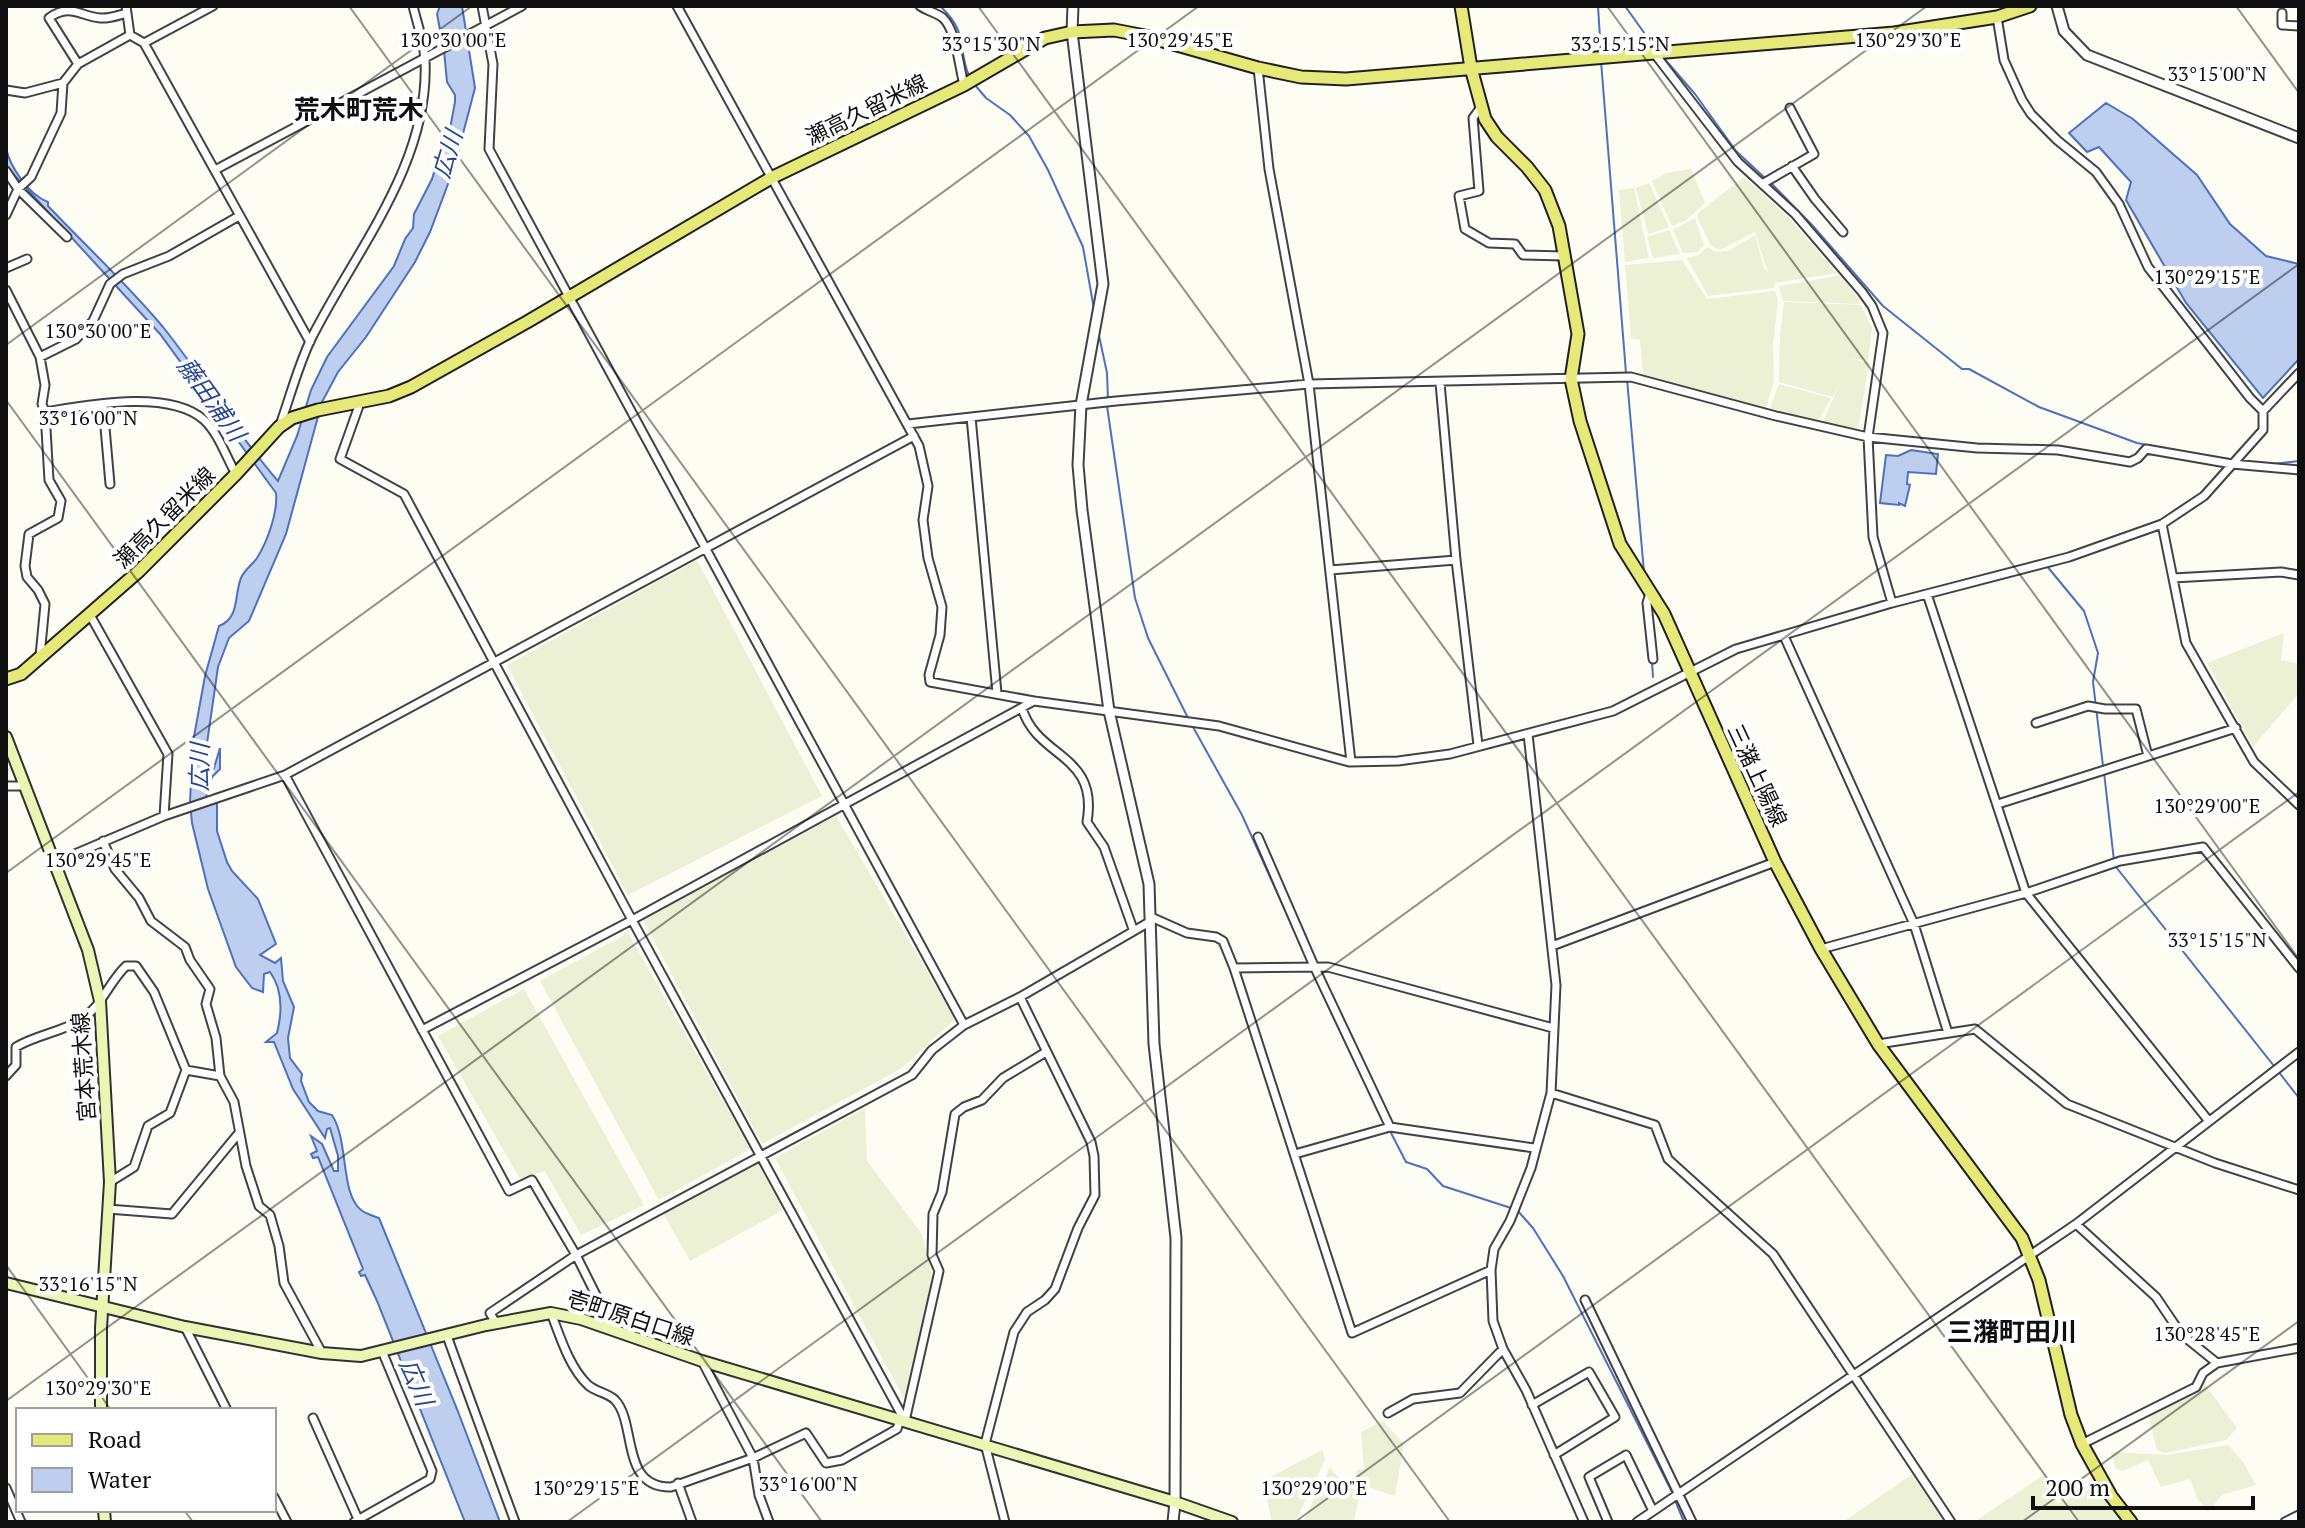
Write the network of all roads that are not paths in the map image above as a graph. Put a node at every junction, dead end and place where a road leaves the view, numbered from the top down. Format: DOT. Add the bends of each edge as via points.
graph roads {
  1 [pos="213,6"];
  2 [pos="413,6"];
  3 [pos="482,6"];
  4 [pos="522,6"];
  5 [pos="677,6"];
  6 [pos="920,6"];
  7 [pos="1073,6"];
  8 [pos="1461,6"];
  9 [pos="2030,6"];
  10 [pos="2057,6"];
  11 [pos="127,10"];
  12 [pos="2004,12"];
  13 [pos="2282,13"];
  14 [pos="486,24"];
  15 [pos="2299,26"];
  16 [pos="1072,32"];
  17 [pos="130,35"];
  18 [pos="144,43"];
  19 [pos="1654,53"];
  20 [pos="428,54"];
  21 [pos="78,64"];
  22 [pos="1258,68"];
  23 [pos="1471,68"];
  24 [pos="63,83"];
  25 [pos="964,85"];
  26 [pos="6,90"];
  27 [pos="1481,107"];
  28 [pos="1790,108"];
  29 [pos="2299,138"];
  30 [pos="1792,166"];
  31 [pos="215,170"];
  32 [pos="6,171"];
  33 [pos="771,178"];
  34 [pos="1762,184"];
  35 [pos="18,189"];
  36 [pos="6,215"];
  37 [pos="239,216"];
  38 [pos="1843,232"];
  39 [pos="67,237"];
  40 [pos="1564,256"];
  41 [pos="27,259"];
  42 [pos="6,268"];
  43 [pos="7,296"];
  44 [pos="567,297"];
  45 [pos="310,342"];
  46 [pos="40,357"];
  47 [pos="2299,373"];
  48 [pos="1571,379"];
  49 [pos="1440,383"];
  50 [pos="1309,384"];
  51 [pos="355,404"];
  52 [pos="103,405"];
  53 [pos="1081,405"];
  54 [pos="2263,411"];
  55 [pos="45,412"];
  56 [pos="971,417"];
  57 [pos="908,424"];
  58 [pos="279,427"];
  59 [pos="914,436"];
  60 [pos="1868,437"];
  61 [pos="2232,464"];
  62 [pos="2299,470"];
  63 [pos="236,474"];
  64 [pos="110,484"];
  65 [pos="2162,524"];
  66 [pos="706,550"];
  67 [pos="1456,560"];
  68 [pos="1330,570"];
  69 [pos="2299,575"];
  70 [pos="2173,578"];
  71 [pos="1650,593"];
  72 [pos="1927,594"];
  73 [pos="1892,603"];
  74 [pos="90,615"];
  75 [pos="1784,636"];
  76 [pos="40,658"];
  77 [pos="1653,659"];
  78 [pos="495,662"];
  79 [pos="1688,671"];
  80 [pos="6,679"];
  81 [pos="997,693"];
  82 [pos="1034,701"];
  83 [pos="1022,708"];
  84 [pos="1109,711"];
  85 [pos="2036,723"];
  86 [pos="2236,728"];
  87 [pos="1528,734"];
  88 [pos="6,737"];
  89 [pos="1478,745"];
  90 [pos="2148,756"];
  91 [pos="1351,762"];
  92 [pos="285,775"];
  93 [pos="6,786"];
  94 [pos="26,786"];
  95 [pos="842,804"];
  96 [pos="1998,804"];
  97 [pos="2299,805"];
  98 [pos="164,816"];
  99 [pos="1258,837"];
  100 [pos="103,841"];
  101 [pos="56,862"];
  102 [pos="1775,862"];
  103 [pos="2026,893"];
  104 [pos="1151,919"];
  105 [pos="632,920"];
  106 [pos="1914,924"];
  107 [pos="1133,929"];
  108 [pos="1552,946"];
  109 [pos="1821,949"];
  110 [pos="1314,966"];
  111 [pos="1234,968"];
  112 [pos="2299,968"];
  113 [pos="1020,997"];
  114 [pos="100,1001"];
  115 [pos="964,1025"];
  116 [pos="1553,1028"];
  117 [pos="422,1030"];
  118 [pos="1948,1033"];
  119 [pos="1878,1044"];
  120 [pos="1046,1052"];
  121 [pos="2299,1052"];
  122 [pos="186,1070"];
  123 [pos="6,1076"];
  124 [pos="220,1076"];
  125 [pos="1551,1093"];
  126 [pos="2208,1120"];
  127 [pos="1390,1127"];
  128 [pos="238,1134"];
  129 [pos="1534,1148"];
  130 [pos="2177,1148"];
  131 [pos="762,1154"];
  132 [pos="1295,1154"];
  133 [pos="110,1182"];
  134 [pos="2299,1190"];
  135 [pos="108,1209"];
  136 [pos="2076,1224"];
  137 [pos="2029,1254"];
  138 [pos="576,1255"];
  139 [pos="1491,1270"];
  140 [pos="6,1283"];
  141 [pos="1585,1300"];
  142 [pos="101,1308"];
  143 [pos="551,1313"];
  144 [pos="496,1323"];
  145 [pos="185,1327"];
  146 [pos="615,1331"];
  147 [pos="442,1336"];
  148 [pos="2299,1348"];
  149 [pos="1503,1349"];
  150 [pos="384,1350"];
  151 [pos="322,1353"];
  152 [pos="702,1361"];
  153 [pos="2217,1363"];
  154 [pos="1852,1374"];
  155 [pos="1532,1405"];
  156 [pos="101,1408"];
  157 [pos="226,1408"];
  158 [pos="1388,1413"];
  159 [pos="313,1418"];
  160 [pos="902,1420"];
  161 [pos="985,1444"];
  162 [pos="2082,1444"];
  163 [pos="1554,1455"];
  164 [pos="753,1458"];
  165 [pos="678,1483"];
  166 [pos="6,1488"];
  167 [pos="1680,1493"];
  168 [pos="276,1501"];
  169 [pos="1175,1502"];
  170 [pos="16,1511"];
  171 [pos="1653,1511"];
  172 [pos="2299,1515"];
  173 [pos="356,1521"];
  174 [pos="287,1522"];
  175 [pos="515,1522"];
  176 [pos="692,1522"];
  177 [pos="769,1522"];
  178 [pos="1005,1522"];
  179 [pos="1173,1522"];
  180 [pos="1232,1522"];
  181 [pos="1584,1522"];
  182 [pos="1608,1522"];
  183 [pos="1637,1522"];
  184 [pos="1692,1522"];
  185 [pos="1951,1522"];
  186 [pos="2131,1522"];
  187 [pos="2285,1522"];
  1 -- 18 [label="street"];
  2 -- 20 [label="street"];
  3 -- 14 [label="street"];
  4 -- 14 [label="street"];
  5 -- 33 [label="street"];
  6 -- 25 [label="street" via="943,18 953,33"];
  7 -- 16 [label="street"];
  8 -- 23 [label="main road, 三潴上陽線"];
  9 -- 12 [label="main road, 瀬高久留米線"];
  10 -- 29 [label="street" via="2064,31 2087,55"];
  11 -- 17 [label="street"];
  11 -- 21 [label="street" via="98,18 59,11 49,18"];
  12 -- 19 [label="main road, 瀬高久留米線" via="1894,33"];
  12 -- 54 [label="street" via="2004,60 2021,99 2057,140 2096,172 2119,204 2148,267"];
  13 -- 15 [label="street" via="2282,25"];
  14 -- 20 [label="street"];
  14 -- 44 [label="street" via="493,64 489,149"];
  16 -- 22 [label="main road, 瀬高久留米線" via="1114,30 1145,36"];
  16 -- 25 [label="main road, 瀬高久留米線" via="1045,38"];
  16 -- 53 [label="street" via="1103,284"];
  17 -- 18 [label="street"];
  17 -- 21 [label="street"];
  18 -- 31 [label="street"];
  19 -- 23 [label="main road, 瀬高久留米線"];
  19 -- 34 [label="street" via="1738,162"];
  20 -- 31 [label="street"];
  20 -- 45 [label="street" via="408,156 380,220"];
  21 -- 24 [label="street"];
  22 -- 23 [label="main road, 瀬高久留米線" via="1346,79"];
  22 -- 50 [label="street" via="1269,169"];
  23 -- 27 [label="main road, 三潴上陽線"];
  24 -- 26 [label="street" via="25,93"];
  24 -- 35 [label="street" via="61,113 31,177"];
  25 -- 33 [label="main road, 瀬高久留米線"];
  27 -- 40 [label="main road, 三潴上陽線" via="1497,137 1545,190"];
  27 -- 40 [label="street" via="1473,118 1479,191 1459,196 1465,229 1489,243 1515,244 1523,255"];
  28 -- 30 [label="street" via="1814,154"];
  30 -- 34 [label="street"];
  30 -- 38 [label="street"];
  31 -- 37 [label="street"];
  32 -- 35 [label="street"];
  33 -- 44 [label="main road, 瀬高久留米線"];
  33 -- 57 [label="street"];
  34 -- 60 [label="street" via="1795,214 1878,318 1883,333"];
  35 -- 36 [label="street"];
  35 -- 39 [label="street"];
  37 -- 45 [label="street"];
  37 -- 46 [label="street" via="169,256 123,274 110,284 93,321 76,339"];
  40 -- 48 [label="main road, 三潴上陽線" via="1578,334"];
  41 -- 42 [label="street"];
  43 -- 46 [label="street"];
  44 -- 51 [label="main road, 瀬高久留米線" via="411,387"];
  44 -- 66 [label="street"];
  45 -- 58 [label="street"];
  46 -- 55 [label="street"];
  47 -- 54 [label="street"];
  48 -- 49 [label="street"];
  48 -- 60 [label="street" via="1631,377"];
  48 -- 71 [label="main road, 三潴上陽線" via="1620,544"];
  49 -- 50 [label="street"];
  49 -- 67 [label="street"];
  50 -- 53 [label="street"];
  50 -- 68 [label="street"];
  51 -- 58 [label="main road, 瀬高久留米線" via="318,410"];
  51 -- 78 [label="street" via="340,459 404,494"];
  52 -- 55 [label="street"];
  52 -- 63 [label="street" via="162,403 188,409 206,422"];
  52 -- 64 [label="street"];
  53 -- 56 [label="street"];
  53 -- 84 [label="street" via="1082,510"];
  54 -- 61 [label="street" via="2263,430"];
  55 -- 76 [label="street" via="49,480 61,501 58,518 29,534 26,555 27,577 45,604"];
  56 -- 57 [label="street"];
  56 -- 81 [label="street"];
  57 -- 59 [label="street"];
  58 -- 63 [label="main road, 瀬高久留米線"];
  59 -- 66 [label="street"];
  59 -- 81 [label="street" via="928,486 923,520 928,558 942,607 930,682"];
  60 -- 61 [label="street" via="2058,450 2130,462 2146,449"];
  60 -- 73 [label="street" via="1873,537"];
  61 -- 62 [label="street"];
  61 -- 65 [label="street" via="2204,496"];
  63 -- 74 [label="main road, 瀬高久留米線"];
  65 -- 70 [label="street"];
  65 -- 72 [label="street" via="2069,557"];
  66 -- 78 [label="street"];
  66 -- 95 [label="street"];
  67 -- 68 [label="street"];
  67 -- 89 [label="street"];
  68 -- 91 [label="street"];
  69 -- 70 [label="street"];
  70 -- 86 [label="street" via="2186,643"];
  71 -- 77 [label="street"];
  71 -- 79 [label="main road, 三潴上陽線"];
  72 -- 73 [label="street"];
  72 -- 96 [label="street"];
  73 -- 75 [label="street"];
  74 -- 76 [label="main road, 瀬高久留米線"];
  74 -- 98 [label="street" via="168,754"];
  75 -- 79 [label="street" via="1736,649"];
  75 -- 106 [label="street"];
  76 -- 80 [label="main road, 瀬高久留米線"];
  78 -- 92 [label="street"];
  78 -- 105 [label="street"];
  79 -- 87 [label="street" via="1613,711"];
  79 -- 102 [label="main road, 三潴上陽線"];
  81 -- 82 [label="street"];
  82 -- 83 [label="street"];
  82 -- 84 [label="street"];
  83 -- 95 [label="street"];
  83 -- 107 [label="street" via="1025,720 1075,765 1084,782 1090,803 1087,822 1104,847"];
  84 -- 91 [label="street" via="1219,726"];
  84 -- 104 [label="street" via="1144,859"];
  85 -- 90 [label="street" via="2088,706 2136,709"];
  86 -- 90 [label="street"];
  86 -- 97 [label="street" via="2254,762"];
  87 -- 89 [label="street"];
  87 -- 108 [label="street"];
  88 -- 94 [label="main road, 宮本荒木線"];
  89 -- 91 [label="street" via="1398,761"];
  90 -- 96 [label="street"];
  92 -- 98 [label="street"];
  92 -- 117 [label="street"];
  93 -- 94 [label="street"];
  94 -- 101 [label="main road, 宮本荒木線"];
  95 -- 105 [label="street"];
  95 -- 115 [label="street"];
  96 -- 103 [label="street"];
  98 -- 100 [label="street"];
  99 -- 110 [label="street"];
  100 -- 101 [label="street"];
  100 -- 124 [label="street" via="115,869 151,921 185,947 210,989 206,1004"];
  101 -- 114 [label="main road, 宮本荒木線"];
  102 -- 108 [label="street"];
  102 -- 109 [label="main road, 三潴上陽線"];
  103 -- 106 [label="street"];
  103 -- 112 [label="street" via="2120,861 2203,847"];
  103 -- 126 [label="street"];
  104 -- 107 [label="street"];
  104 -- 111 [label="street" via="1223,941"];
  104 -- 169 [label="street" via="1154,1044 1176,1238"];
  105 -- 117 [label="street"];
  105 -- 131 [label="street"];
  106 -- 109 [label="street"];
  106 -- 118 [label="street"];
  107 -- 113 [label="street"];
  108 -- 116 [label="street"];
  109 -- 119 [label="main road, 三潴上陽線"];
  110 -- 111 [label="street"];
  110 -- 116 [label="street"];
  110 -- 127 [label="street"];
  111 -- 132 [label="street"];
  113 -- 115 [label="street"];
  113 -- 120 [label="street"];
  114 -- 122 [label="street" via="120,971 136,966 154,992"];
  114 -- 123 [label="street" via="82,1019 16,1047 16,1065"];
  114 -- 133 [label="main road, 宮本荒木線"];
  115 -- 131 [label="street" via="932,1050 912,1075"];
  116 -- 125 [label="street"];
  117 -- 138 [label="street" via="509,1191 532,1180"];
  118 -- 119 [label="street"];
  118 -- 130 [label="street" via="1975,1029 2067,1104"];
  119 -- 137 [label="main road, 三潴上陽線" via="1995,1198"];
  120 -- 160 [label="street" via="955,1114 942,1192 933,1214 932,1255 939,1271"];
  120 -- 161 [label="street" via="1091,1142 1095,1195 1055,1289 1027,1312 1014,1332"];
  121 -- 126 [label="street"];
  122 -- 124 [label="street"];
  122 -- 133 [label="street" via="170,1113 148,1126 134,1167"];
  124 -- 128 [label="street" via="234,1102"];
  125 -- 129 [label="street"];
  125 -- 154 [label="street" via="1655,1125 1668,1159 1773,1254"];
  126 -- 130 [label="street"];
  127 -- 129 [label="street"];
  127 -- 132 [label="street"];
  128 -- 135 [label="street" via="172,1214"];
  128 -- 151 [label="street" via="259,1206 270,1215 284,1283"];
  129 -- 139 [label="street" via="1531,1168 1494,1249"];
  130 -- 134 [label="street"];
  130 -- 136 [label="street"];
  131 -- 138 [label="street"];
  131 -- 160 [label="street"];
  132 -- 139 [label="street" via="1352,1333"];
  133 -- 135 [label="main road, 宮本荒木線"];
  135 -- 142 [label="main road, 宮本荒木線"];
  136 -- 137 [label="street"];
  136 -- 153 [label="street" via="2156,1297 2181,1334"];
  137 -- 154 [label="street"];
  137 -- 162 [label="main road, 三潴上陽線"];
  138 -- 144 [label="street" via="490,1313"];
  138 -- 146 [label="street"];
  139 -- 149 [label="street" via="1493,1321"];
  140 -- 142 [label="main road, 壱町原白口線"];
  141 -- 167 [label="street"];
  142 -- 145 [label="main road, 壱町原白口線"];
  142 -- 156 [label="main road, 宮本荒木線"];
  143 -- 144 [label="main road, 壱町原白口線"];
  143 -- 146 [label="main road, 壱町原白口線"];
  143 -- 165 [label="street" via="577,1370 588,1385 614,1399 623,1413 640,1472 660,1487"];
  144 -- 147 [label="main road, 壱町原白口線"];
  145 -- 151 [label="main road, 壱町原白口線"];
  145 -- 157 [label="street"];
  146 -- 152 [label="main road, 壱町原白口線"];
  147 -- 150 [label="main road, 壱町原白口線"];
  147 -- 175 [label="street"];
  148 -- 153 [label="street"];
  149 -- 155 [label="street"];
  149 -- 158 [label="street" via="1460,1393 1413,1399"];
  150 -- 151 [label="main road, 壱町原白口線" via="361,1356"];
  150 -- 173 [label="street" via="432,1471 430,1479"];
  152 -- 160 [label="main road, 壱町原白口線"];
  152 -- 164 [label="street"];
  153 -- 162 [label="street" via="2196,1387"];
  154 -- 167 [label="street"];
  154 -- 185 [label="street"];
  155 -- 163 [label="street"];
  155 -- 163 [label="street" via="1589,1372 1615,1417"];
  159 -- 173 [label="street"];
  160 -- 161 [label="main road, 壱町原白口線"];
  160 -- 164 [label="street" via="897,1429 842,1460 826,1463 806,1433"];
  161 -- 169 [label="main road, 壱町原白口線"];
  161 -- 178 [label="street"];
  162 -- 186 [label="main road, 三潴上陽線"];
  163 -- 181 [label="street"];
  164 -- 165 [label="street"];
  164 -- 177 [label="street"];
  165 -- 176 [label="street"];
  166 -- 170 [label="street"];
  167 -- 171 [label="street"];
  167 -- 184 [label="street"];
  168 -- 174 [label="street"];
  169 -- 179 [label="street"];
  169 -- 180 [label="main road, 壱町原白口線"];
  171 -- 182 [label="street" via="1626,1455 1589,1477"];
  171 -- 183 [label="street"];
  172 -- 187 [label="street"];
}
